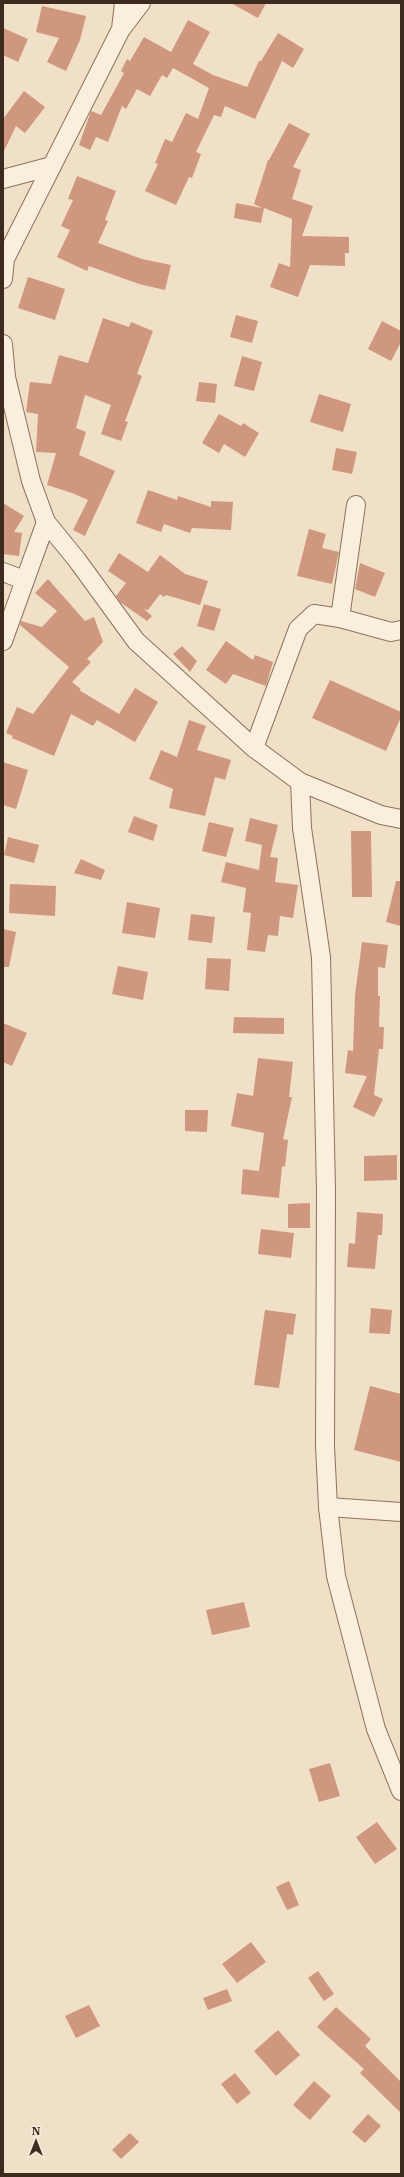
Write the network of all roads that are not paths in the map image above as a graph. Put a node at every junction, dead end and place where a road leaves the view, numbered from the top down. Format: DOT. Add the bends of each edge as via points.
graph roads {
  1 [pos="124,3"];
  2 [pos="141,3"];
  3 [pos="121,29"];
  4 [pos="52,166"];
  5 [pos="3,179"];
  6 [pos="3,279"];
  7 [pos="3,344"];
  8 [pos="356,505"];
  9 [pos="46,522"];
  10 [pos="3,572"];
  11 [pos="24,580"];
  12 [pos="340,618"];
  13 [pos="401,630"];
  14 [pos="3,641"];
  15 [pos="254,748"];
  16 [pos="300,782"];
  17 [pos="401,819"];
  18 [pos="328,1507"];
  19 [pos="401,1512"];
  20 [pos="401,1791"];
  1 -- 3 [label="street"];
  2 -- 3 [label="street"];
  3 -- 4 [label="street"];
  4 -- 5 [label="street"];
  4 -- 6 [label="street" via="5,260"];
  7 -- 9 [label="street" via="6,377 31,481"];
  8 -- 12 [label="street"];
  9 -- 11 [label="street"];
  9 -- 15 [label="street" via="136,641"];
  10 -- 11 [label="street"];
  11 -- 14 [label="street"];
  12 -- 13 [label="street" via="391,632"];
  12 -- 15 [label="street" via="314,614 298,629"];
  15 -- 16 [label="street"];
  16 -- 17 [label="street" via="381,815"];
  16 -- 18 [label="street" via="302,828 321,957 326,1191 325,1446"];
  18 -- 19 [label="street"];
  18 -- 20 [label="street" via="336,1576 376,1729"];
}
